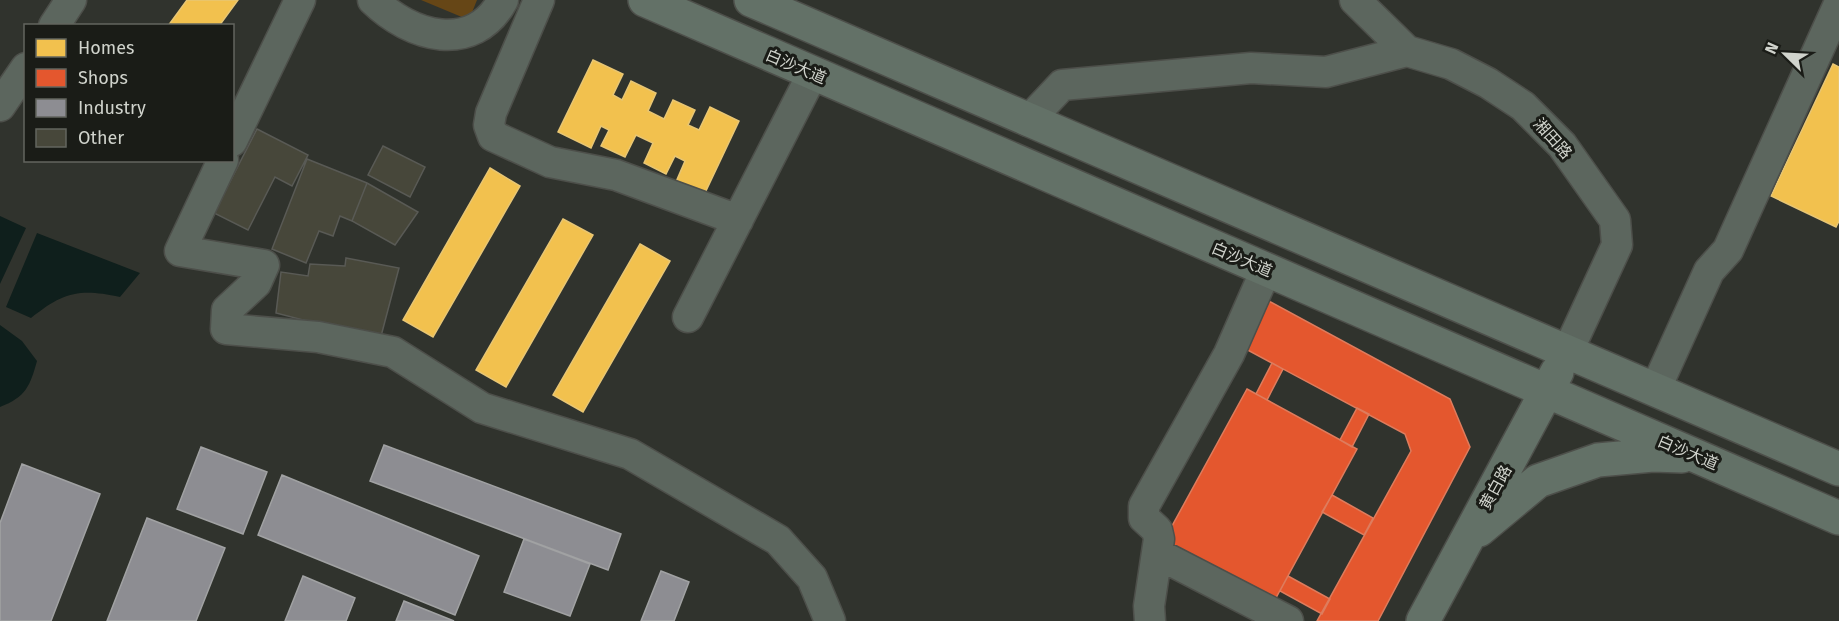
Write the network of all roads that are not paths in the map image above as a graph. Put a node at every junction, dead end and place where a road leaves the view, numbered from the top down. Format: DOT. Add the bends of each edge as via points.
graph roads {
  1 [pos="71,0"];
  2 [pos="300,0"];
  3 [pos="373,0"];
  4 [pos="503,0"];
  5 [pos="539,0"];
  6 [pos="645,0"];
  7 [pos="751,0"];
  8 [pos="1355,0"];
  9 [pos="1839,4"];
  10 [pos="55,24"];
  11 [pos="1407,51"];
  12 [pos="24,71"];
  13 [pos="813,73"];
  14 [pos="0,106"];
  15 [pos="1028,121"];
  16 [pos="234,137"];
  17 [pos="222,162"];
  18 [pos="738,220"];
  19 [pos="1266,270"];
  20 [pos="688,317"];
  21 [pos="1567,353"];
  22 [pos="1547,392"];
  23 [pos="1664,394"];
  24 [pos="1698,457"];
  25 [pos="1839,469"];
  26 [pos="1839,518"];
  27 [pos="1466,541"];
  28 [pos="1158,554"];
  29 [pos="830,621"];
  30 [pos="1150,621"];
  31 [pos="1288,621"];
  32 [pos="1423,621"];
  1 -- 10 [label="street"];
  2 -- 16 [label="street"];
  3 -- 4 [label="street" via="406,24 446,36 480,27 496,13"];
  5 -- 18 [label="street" via="491,113 493,136 550,162 616,175"];
  6 -- 13 [label="main road, 白沙大道"];
  7 -- 15 [label="main road"];
  8 -- 11 [label="street, 湘田路"];
  9 -- 23 [label="street" via="1728,250 1725,278"];
  11 -- 15 [label="street" via="1326,72 1251,68 1062,85"];
  11 -- 21 [label="street, 湘田路" via="1451,64 1523,106 1562,145 1615,220 1617,245"];
  12 -- 14 [label="street"];
  13 -- 18 [label="street"];
  13 -- 19 [label="main road, 白沙大道"];
  15 -- 21 [label="main road"];
  17 -- 29 [label="street" via="180,251 264,265 256,283 227,310 226,329 318,336 393,352 482,408 630,454 778,540 812,578"];
  18 -- 20 [label="street"];
  19 -- 22 [label="main road, 白沙大道"];
  19 -- 28 [label="street" via="1229,354 1144,506 1144,518 1159,534"];
  21 -- 22 [label="main road, 黄白路"];
  21 -- 23 [label="main road"];
  22 -- 24 [label="main road, 白沙大道"];
  22 -- 27 [label="main road, 黄白路"];
  23 -- 25 [label="main road"];
  24 -- 26 [label="main road, 白沙大道"];
  24 -- 27 [label="main road" via="1653,455 1598,460 1538,481"];
  27 -- 32 [label="main road, 黄白路"];
  28 -- 30 [label="street"];
  28 -- 31 [label="street"];
}
